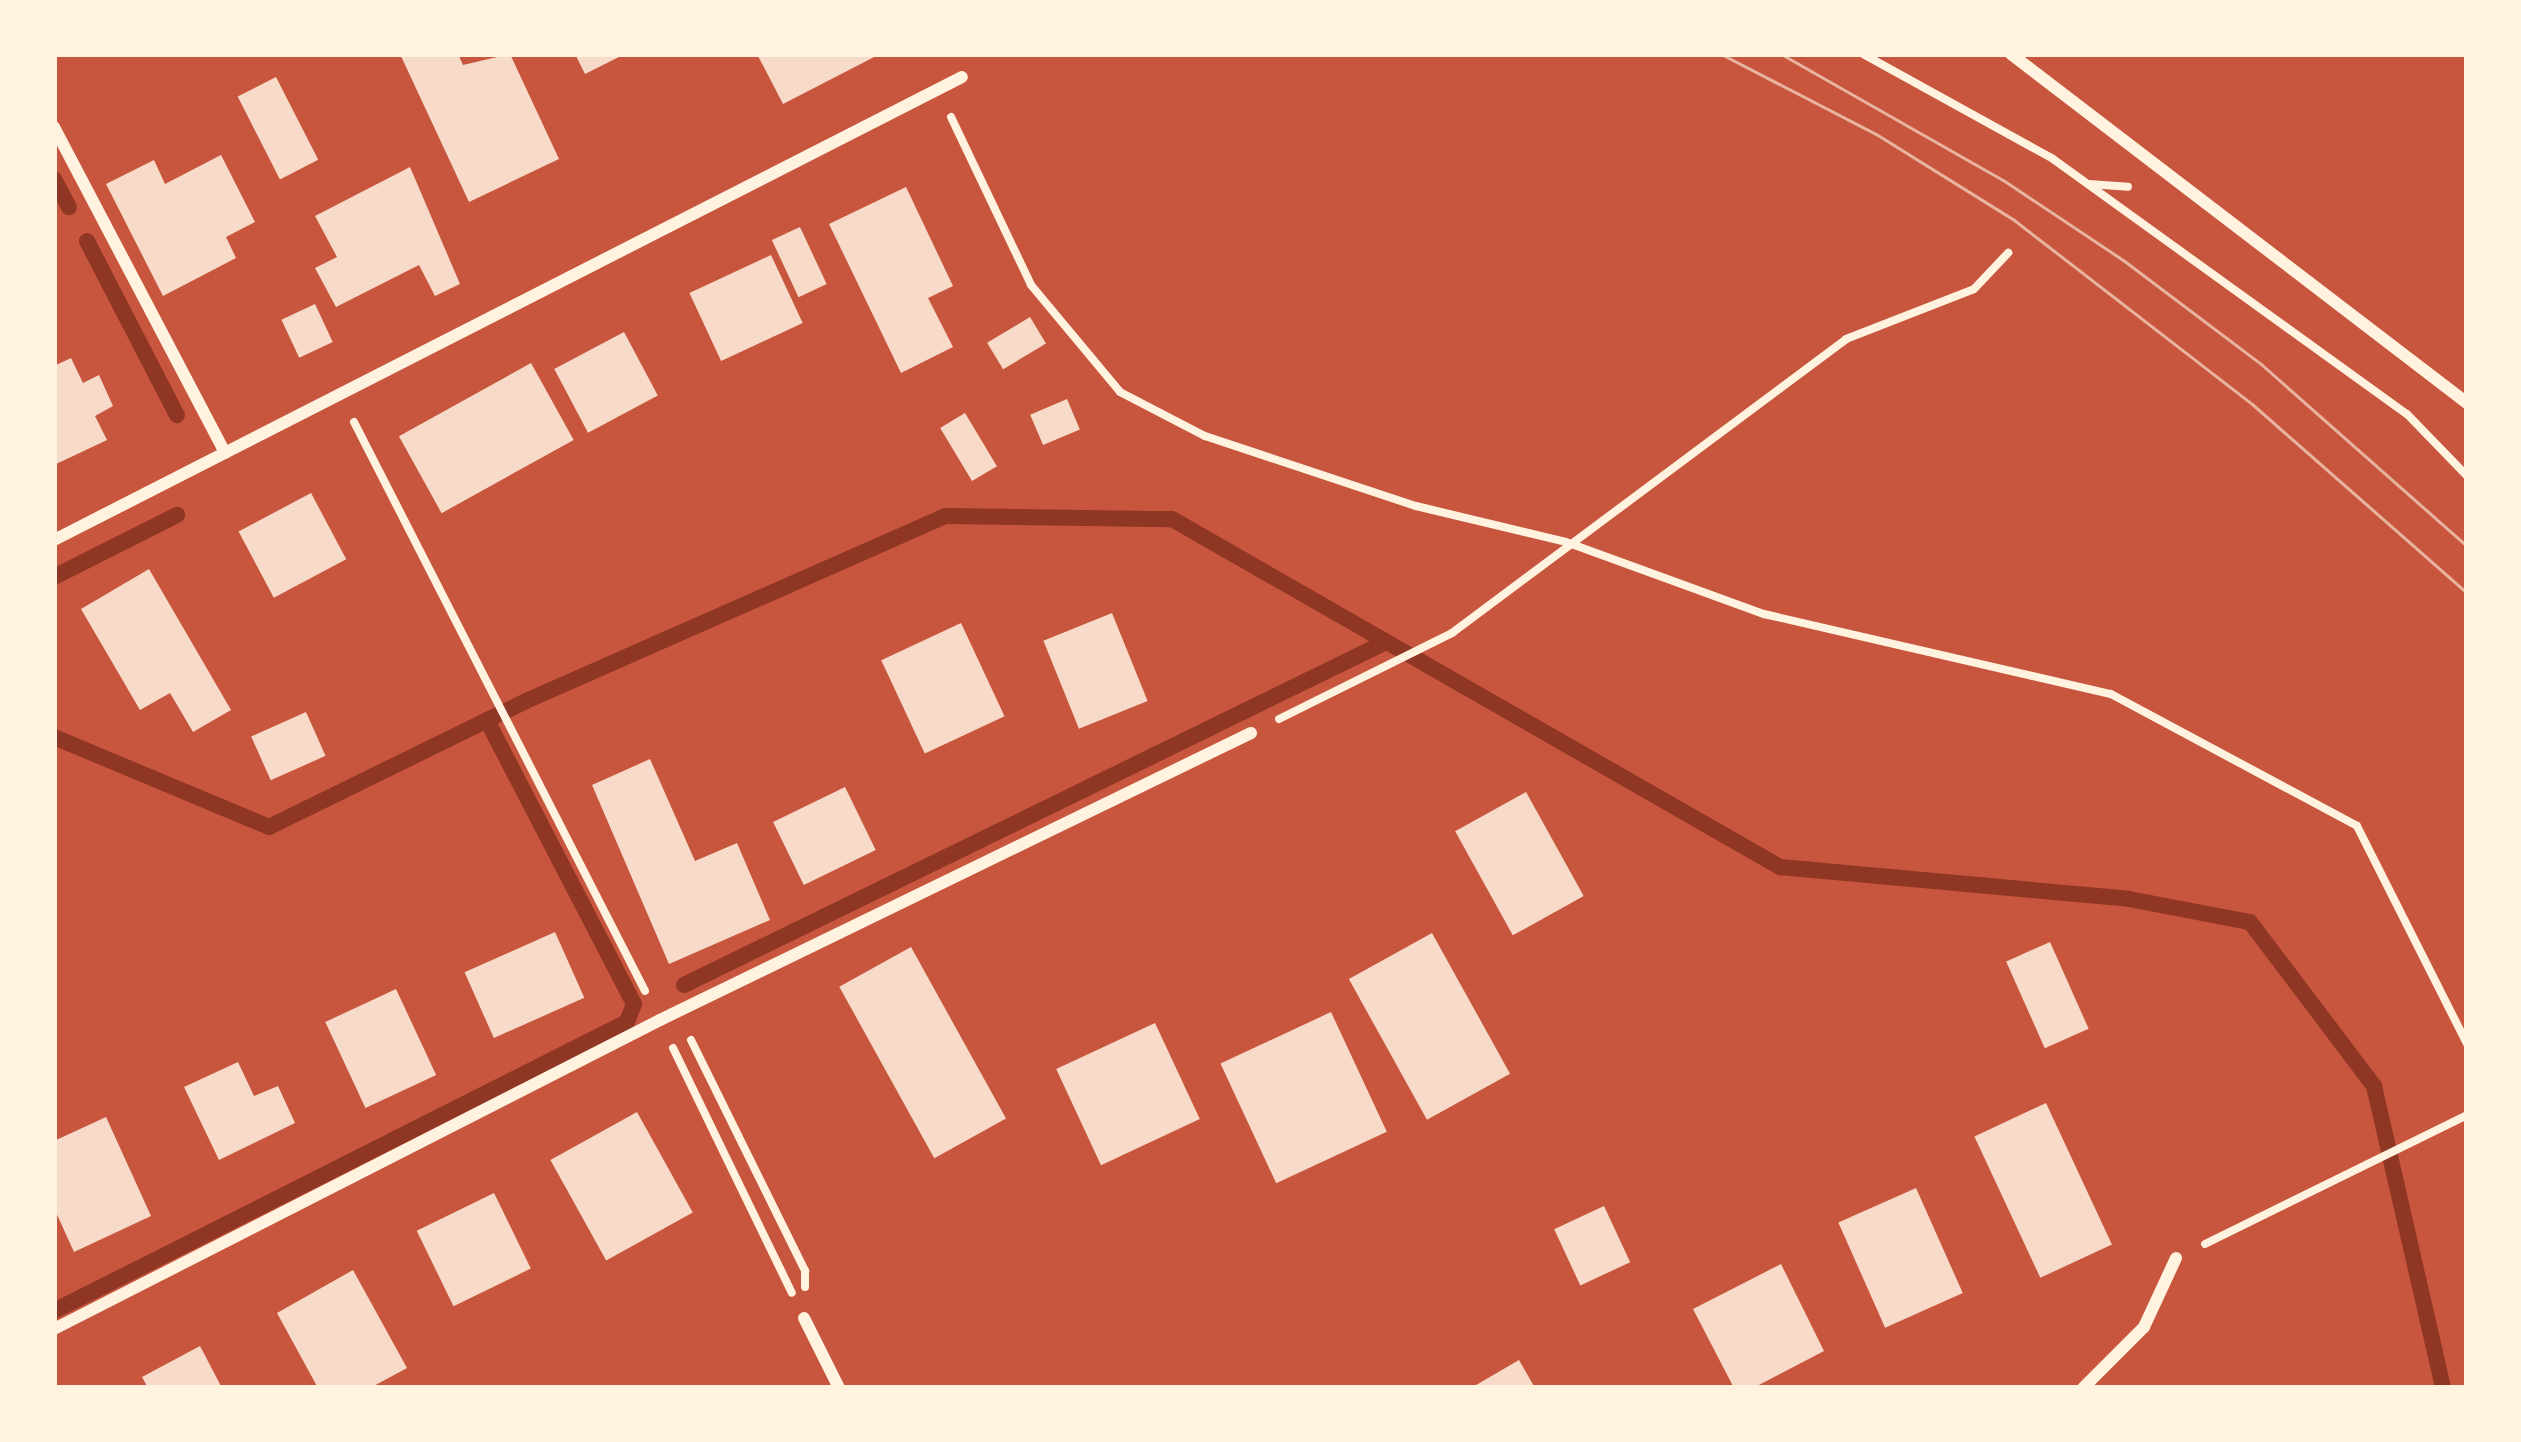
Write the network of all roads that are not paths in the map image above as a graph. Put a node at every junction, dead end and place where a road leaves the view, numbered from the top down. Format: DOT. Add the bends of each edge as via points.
graph roads {
  1 [pos="2011,54"];
  2 [pos="962,76"];
  3 [pos="54,127"];
  4 [pos="2467,403"];
  5 [pos="225,453"];
  6 [pos="54,540"];
  7 [pos="1251,734"];
  8 [pos="2176,1258"];
  9 [pos="804,1318"];
  10 [pos="54,1329"];
  11 [pos="839,1388"];
  12 [pos="2084,1388"];
  1 -- 4 [label="street"];
  2 -- 5 [label="street"];
  3 -- 5 [label="street"];
  5 -- 6 [label="street"];
  7 -- 10 [label="street" via="678,1012"];
  8 -- 12 [label="street" via="2144,1328"];
  9 -- 11 [label="street"];
}
